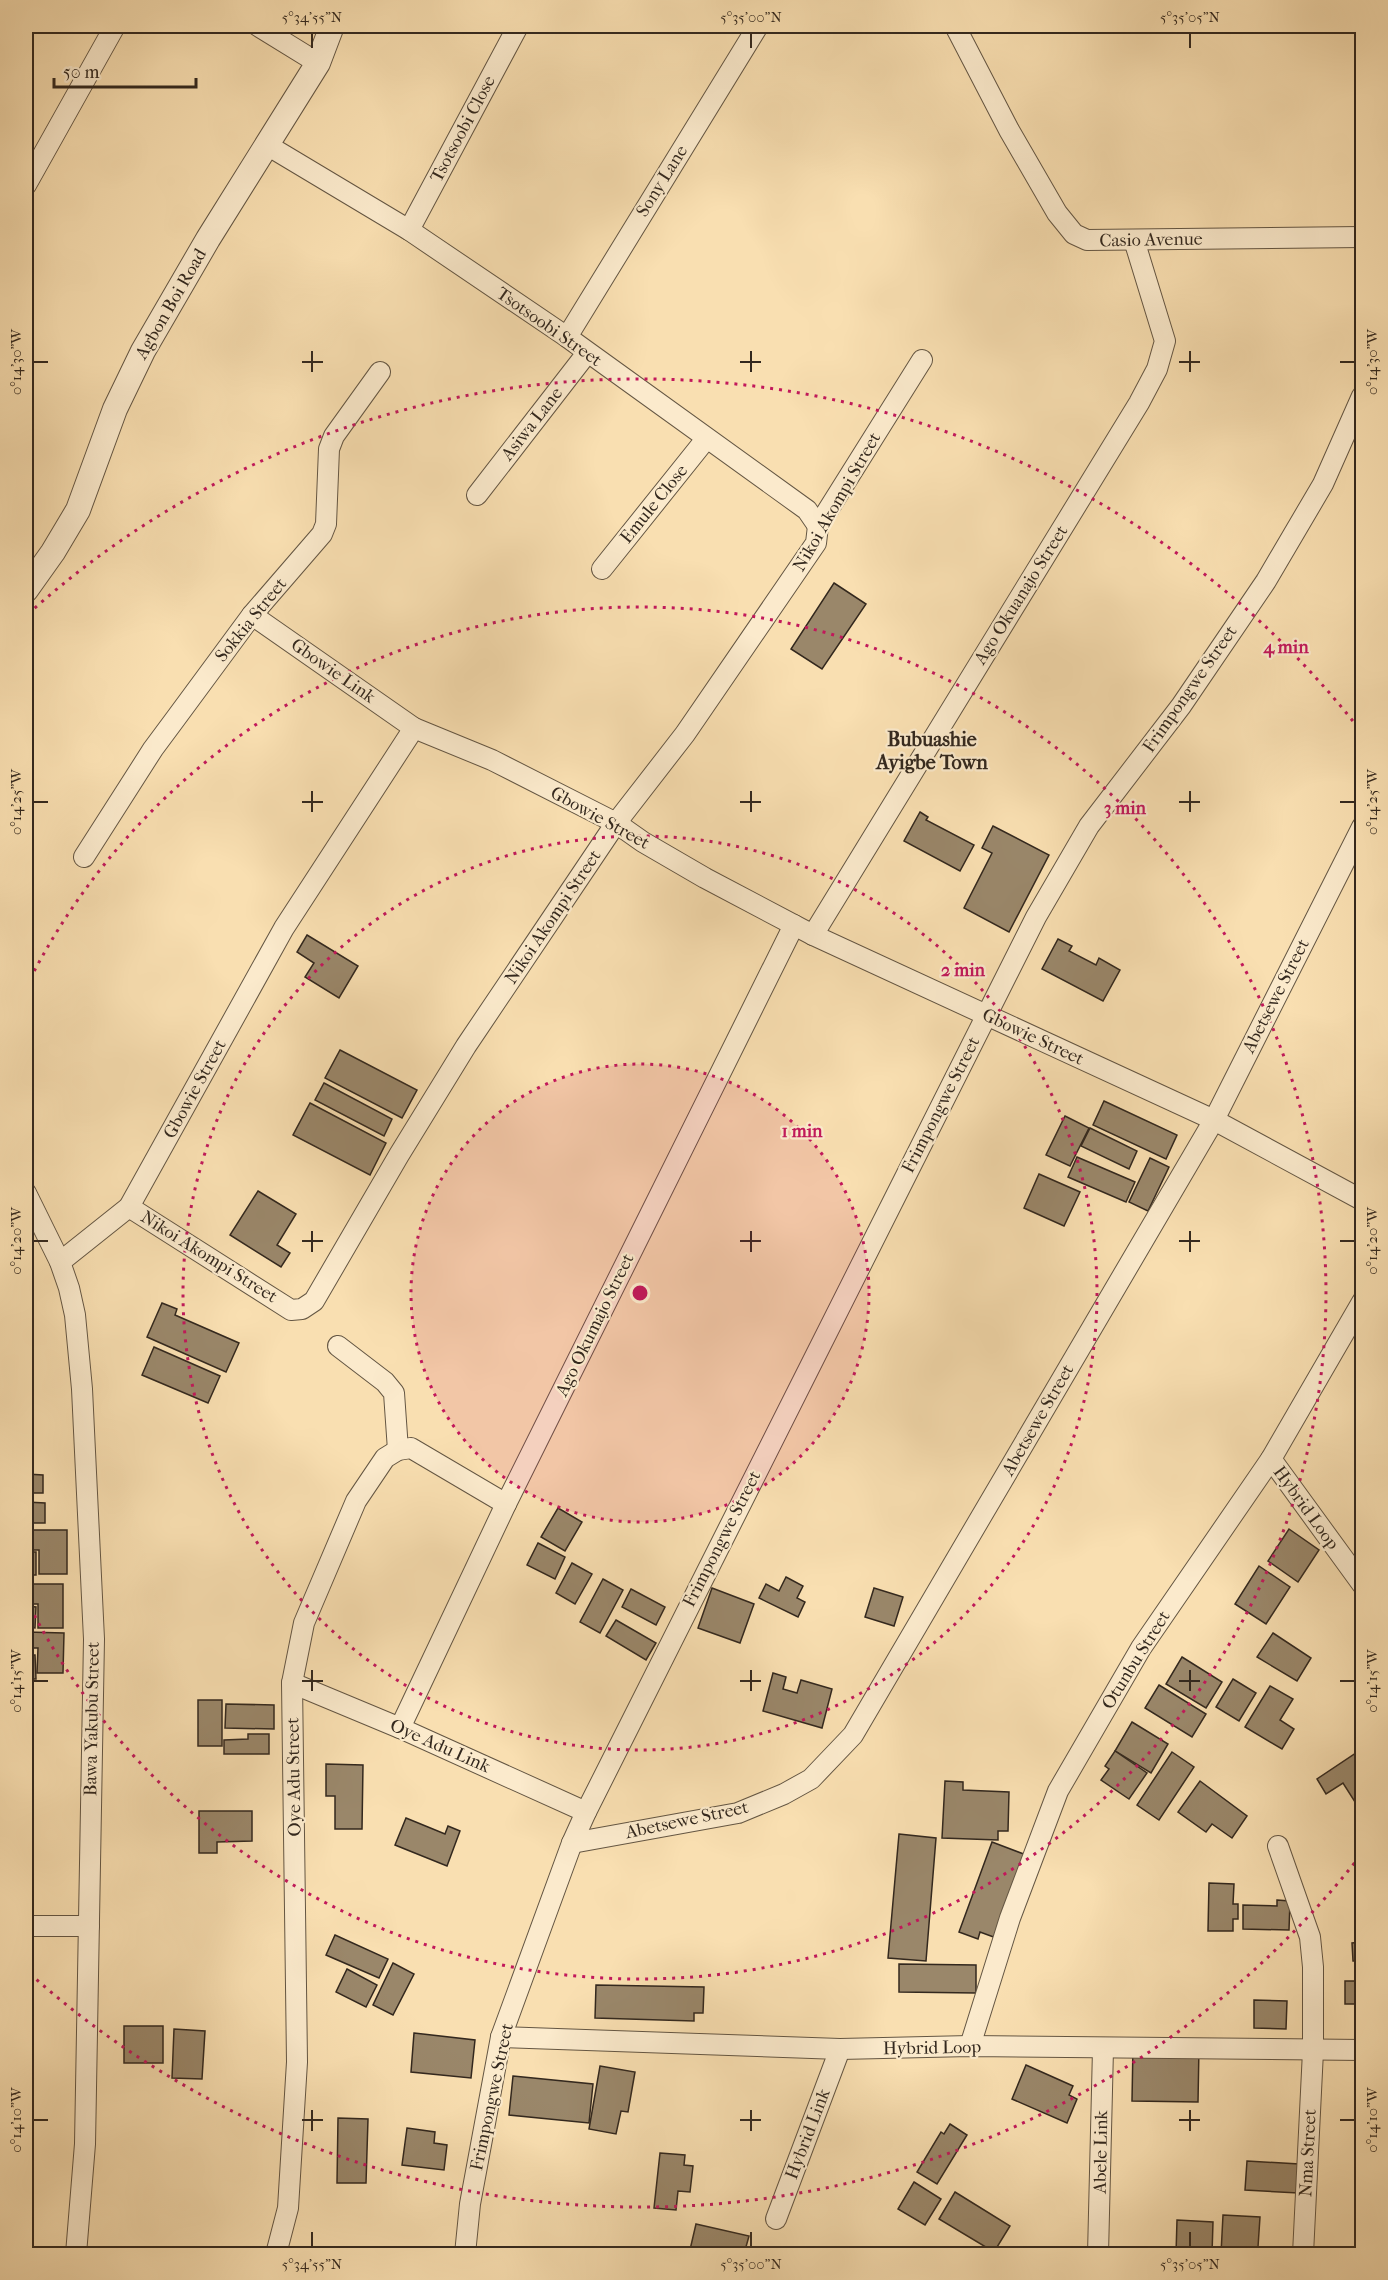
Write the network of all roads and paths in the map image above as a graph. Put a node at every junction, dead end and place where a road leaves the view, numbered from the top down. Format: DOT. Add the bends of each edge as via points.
graph roads {
  1 [pos="115,26"];
  2 [pos="258,26"];
  3 [pos="332,26"];
  4 [pos="758,26"];
  5 [pos="955,26"];
  6 [pos="517,28"];
  7 [pos="318,63"];
  8 [pos="267,145"];
  9 [pos="26,185"];
  10 [pos="409,230"];
  11 [pos="1362,237"];
  12 [pos="1134,240"];
  13 [pos="567,338"];
  14 [pos="587,353"];
  15 [pos="922,360"];
  16 [pos="380,372"];
  17 [pos="1362,396"];
  18 [pos="706,439"];
  19 [pos="477,495"];
  20 [pos="818,526"];
  21 [pos="602,568"];
  22 [pos="26,590"];
  23 [pos="252,615"];
  24 [pos="414,728"];
  25 [pos="616,823"];
  26 [pos="1362,827"];
  27 [pos="84,856"];
  28 [pos="794,925"];
  29 [pos="813,935"];
  30 [pos="986,1016"];
  31 [pos="1214,1120"];
  32 [pos="26,1193"];
  33 [pos="1362,1200"];
  34 [pos="129,1207"];
  35 [pos="60,1262"];
  36 [pos="1362,1302"];
  37 [pos="338,1347"];
  38 [pos="398,1450"];
  39 [pos="1271,1460"];
  40 [pos="506,1504"];
  41 [pos="1362,1584"];
  42 [pos="292,1683"];
  43 [pos="400,1728"];
  44 [pos="586,1812"];
  45 [pos="572,1843"];
  46 [pos="1278,1846"];
  47 [pos="26,1926"];
  48 [pos="89,1926"];
  49 [pos="501,2037"];
  50 [pos="970,2046"];
  51 [pos="840,2049"];
  52 [pos="1103,2049"];
  53 [pos="1362,2050"];
  54 [pos="1313,2051"];
  55 [pos="776,2219"];
  56 [pos="77,2254"];
  57 [pos="276,2254"];
  58 [pos="465,2254"];
  59 [pos="1098,2254"];
  60 [pos="1304,2254"];
  1 -- 9 [label="street"];
  2 -- 7 [label="street"];
  3 -- 7 [label="street, Agbon Boi Road"];
  4 -- 13 [label="street, Sony Lane"];
  5 -- 12 [label="street, Casio Avenue" via="1019,148 1057,213 1074,234 1087,240"];
  6 -- 10 [label="street, Tsotsoobi Close"];
  7 -- 8 [label="street, Agbon Boi Road"];
  8 -- 10 [label="street, Tsotsoobi Street"];
  8 -- 22 [label="street, Agbon Boi Road" via="143,351 115,409 78,510"];
  10 -- 13 [label="street, Tsotsoobi Street"];
  11 -- 12 [label="street, Casio Avenue"];
  12 -- 29 [label="street, Ago Okuanajo Street" via="1165,341 1157,369"];
  13 -- 14 [label="street, Tsotsoobi Street"];
  14 -- 18 [label="street, Tsotsoobi Street"];
  14 -- 19 [label="street, Asiwa Lane"];
  15 -- 20 [label="street, Nikoi Akompi Street"];
  16 -- 23 [label="street, Sokkia Street" via="334,436 329,449 326,524 322,534"];
  17 -- 30 [label="street, Frimpongwe Street" via="1323,484 1266,581 1181,706 1089,826 1036,917"];
  18 -- 20 [label="street, Tsotsoobi Street" via="807,510"];
  18 -- 21 [label="street, Emule Close"];
  20 -- 25 [label="street, Nikoi Akompi Street" via="816,543 685,734"];
  23 -- 24 [label="street, Gbowie Link"];
  23 -- 27 [label="street, Sokkia Street" via="153,749"];
  24 -- 25 [label="street, Gbowie Street" via="492,760"];
  24 -- 34 [label="street, Gbowie Street" via="284,928"];
  25 -- 28 [label="street, Gbowie Street" via="705,878"];
  25 -- 34 [label="street, Nikoi Akompi Street" via="466,1046 314,1301 302,1309 291,1310"];
  26 -- 31 [label="street, Abetsewe Street"];
  28 -- 29 [label="street, Gbowie Street"];
  28 -- 40 [label="street, Ago Okumajo Street"];
  29 -- 30 [label="street, Gbowie Street"];
  30 -- 31 [label="street, Gbowie Street"];
  30 -- 44 [label="street, Frimpongwe Street"];
  31 -- 33 [label="street, Gbowie Street"];
  31 -- 45 [label="street, Abetsewe Street" via="853,1735 811,1779 738,1813"];
  32 -- 35 [label="street, Bawa Yakubu Street"];
  34 -- 35 [label="street, Gbowie Street"];
  35 -- 48 [label="street, Bawa Yakubu Street" via="79,1345 93,1627"];
  36 -- 39 [label="street, Otunbu Street"];
  37 -- 38 [label="street" via="394,1393"];
  38 -- 40 [label="street" via="411,1448"];
  38 -- 42 [label="street, Oye Adu Street" via="385,1458 356,1501 304,1623"];
  39 -- 41 [label="street, Hybrid Loop"];
  39 -- 50 [label="street, Otunbu Street" via="1141,1648 1058,1791 1010,1918"];
  40 -- 43 [label="street, Ago Okumajo Street"];
  42 -- 43 [label="street, Oye Adu Link"];
  42 -- 57 [label="street, Oye Adu Street" via="297,2062 288,2208"];
  43 -- 44 [label="street, Oye Adu Link"];
  44 -- 45 [label="street, Frimpongwe Street"];
  45 -- 49 [label="street, Frimpongwe Street"];
  46 -- 54 [label="street, Nma Street" via="1310,1937"];
  47 -- 48 [label="street"];
  48 -- 56 [label="street, Bawa Yakubu Street" via="85,2144"];
  49 -- 51 [label="street, Hybrid Loop"];
  49 -- 58 [label="street, Frimpongwe Street" via="470,2204"];
  50 -- 51 [label="street, Hybrid Loop"];
  50 -- 52 [label="street, Hybrid Loop"];
  51 -- 55 [label="street, Hybrid Link"];
  52 -- 54 [label="street, Hybrid Loop"];
  52 -- 59 [label="street, Abele Link"];
  53 -- 54 [label="street, Hybrid Loop"];
  54 -- 60 [label="street, Nma Street"];
}
